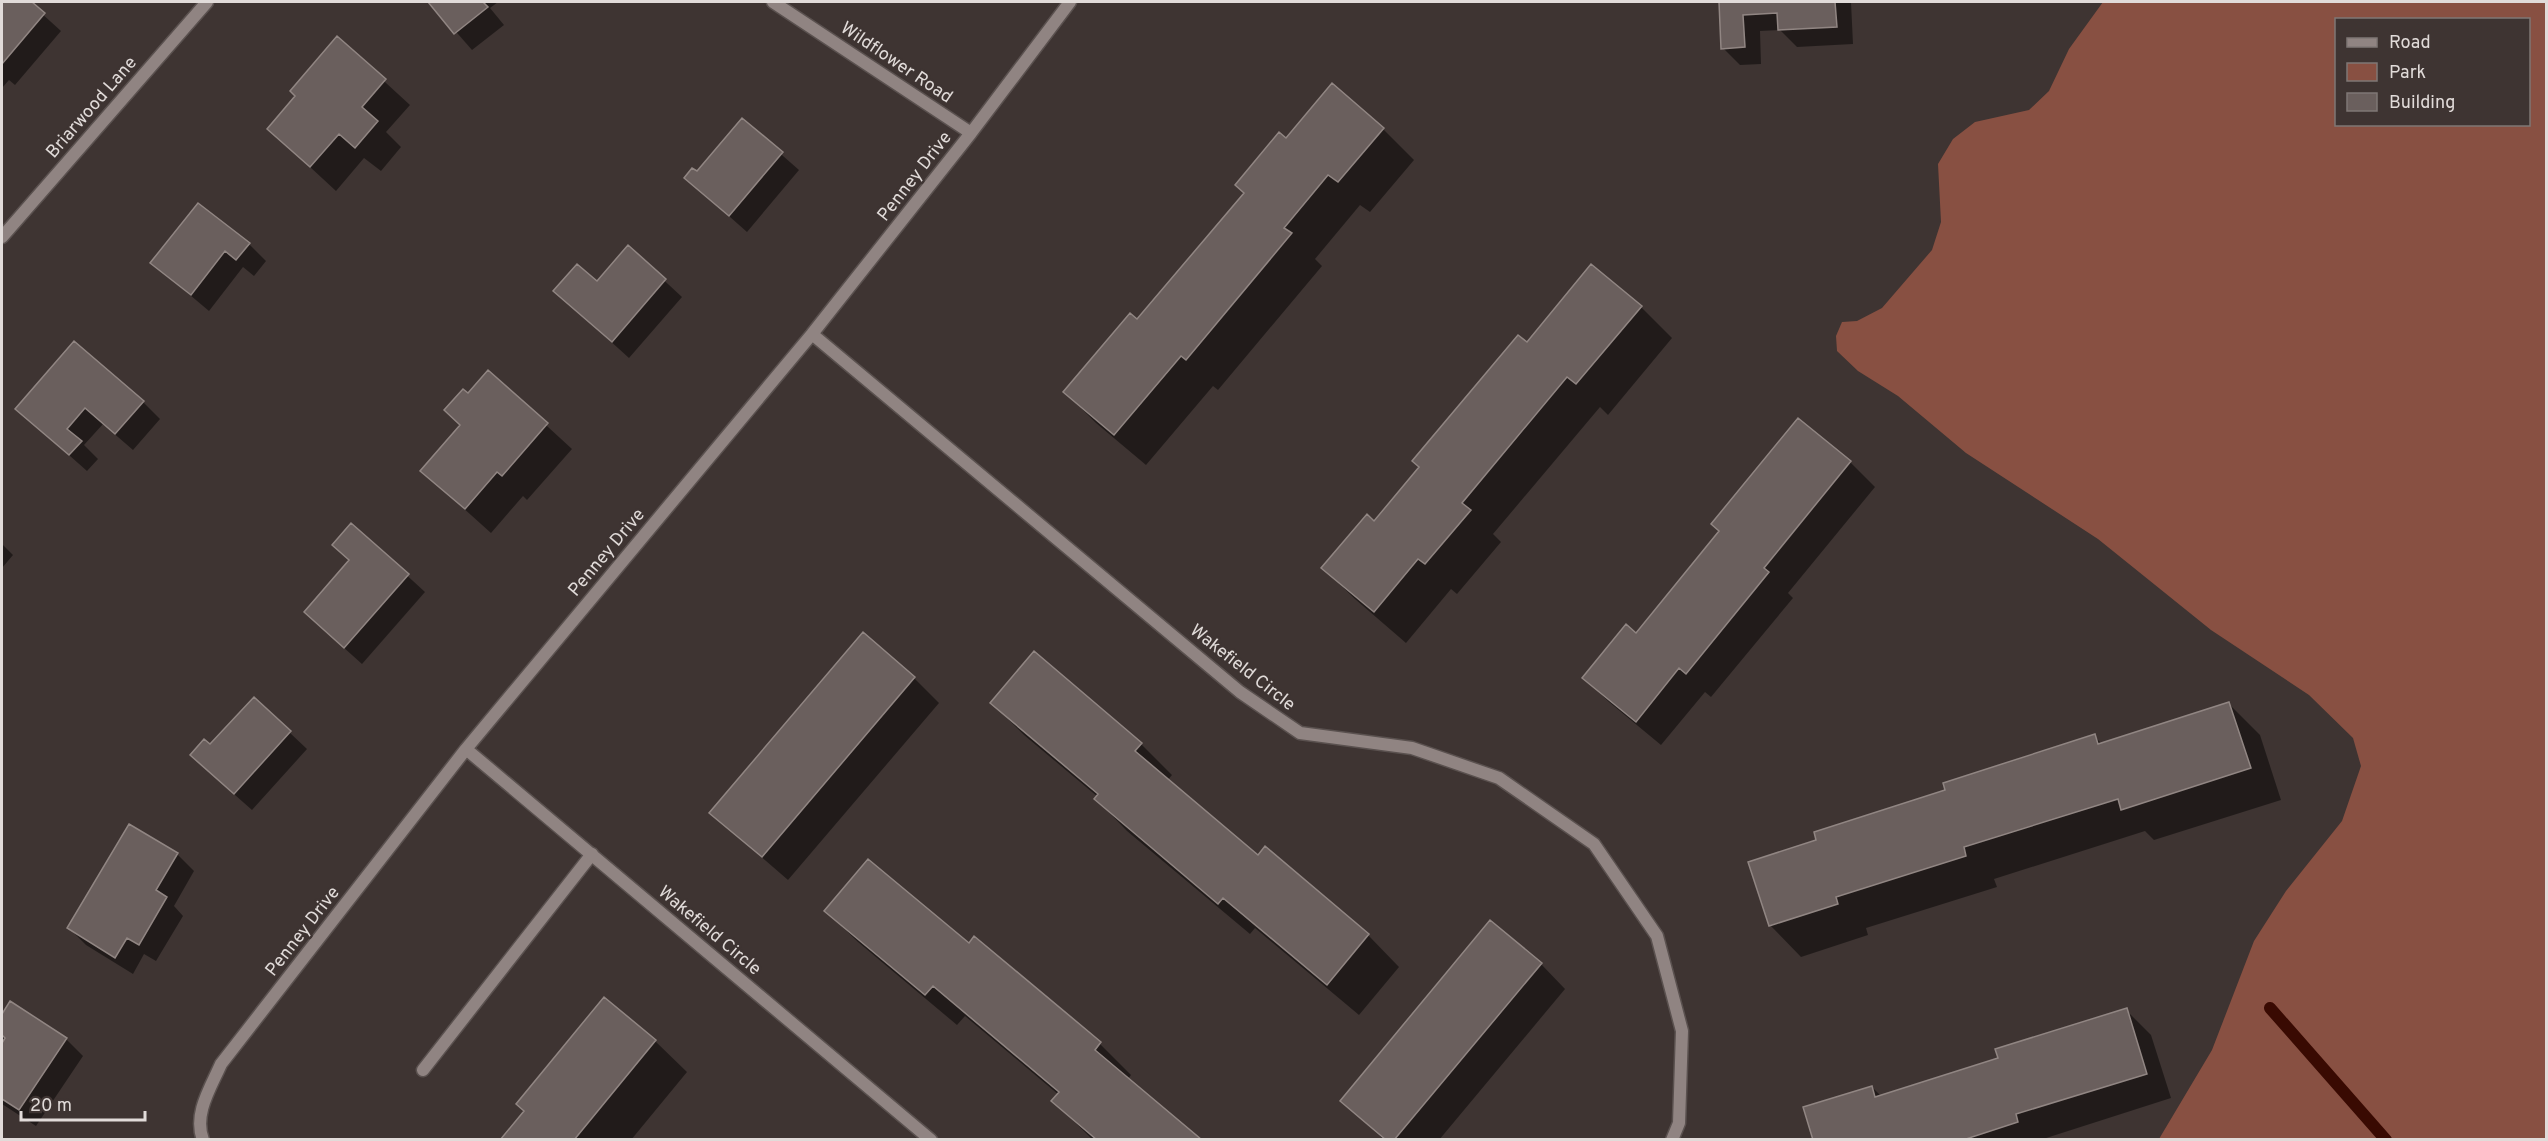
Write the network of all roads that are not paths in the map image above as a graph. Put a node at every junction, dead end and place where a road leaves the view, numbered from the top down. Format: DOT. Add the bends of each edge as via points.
graph roads {
  1 [pos="207,2"];
  2 [pos="773,2"];
  3 [pos="1070,2"];
  4 [pos="971,133"];
  5 [pos="2,237"];
  6 [pos="812,334"];
  7 [pos="466,748"];
  8 [pos="592,854"];
  9 [pos="423,1070"];
  10 [pos="203,1140"];
  11 [pos="931,1140"];
  12 [pos="1672,1140"];
  1 -- 5 [label="street, Briarwood Lane"];
  2 -- 4 [label="street, Wildflower Road"];
  3 -- 4 [label="street, Penney Drive"];
  4 -- 6 [label="street, Penney Drive"];
  6 -- 7 [label="street, Penney Drive"];
  6 -- 12 [label="street, Wakefield Circle" via="1240,692 1300,733 1412,748 1498,778 1594,844 1657,936 1682,1031 1679,1123"];
  7 -- 8 [label="street, Wakefield Circle"];
  7 -- 10 [label="street, Penney Drive" via="221,1064 201,1108"];
  8 -- 9 [label="street"];
  8 -- 11 [label="street, Wakefield Circle"];
}
